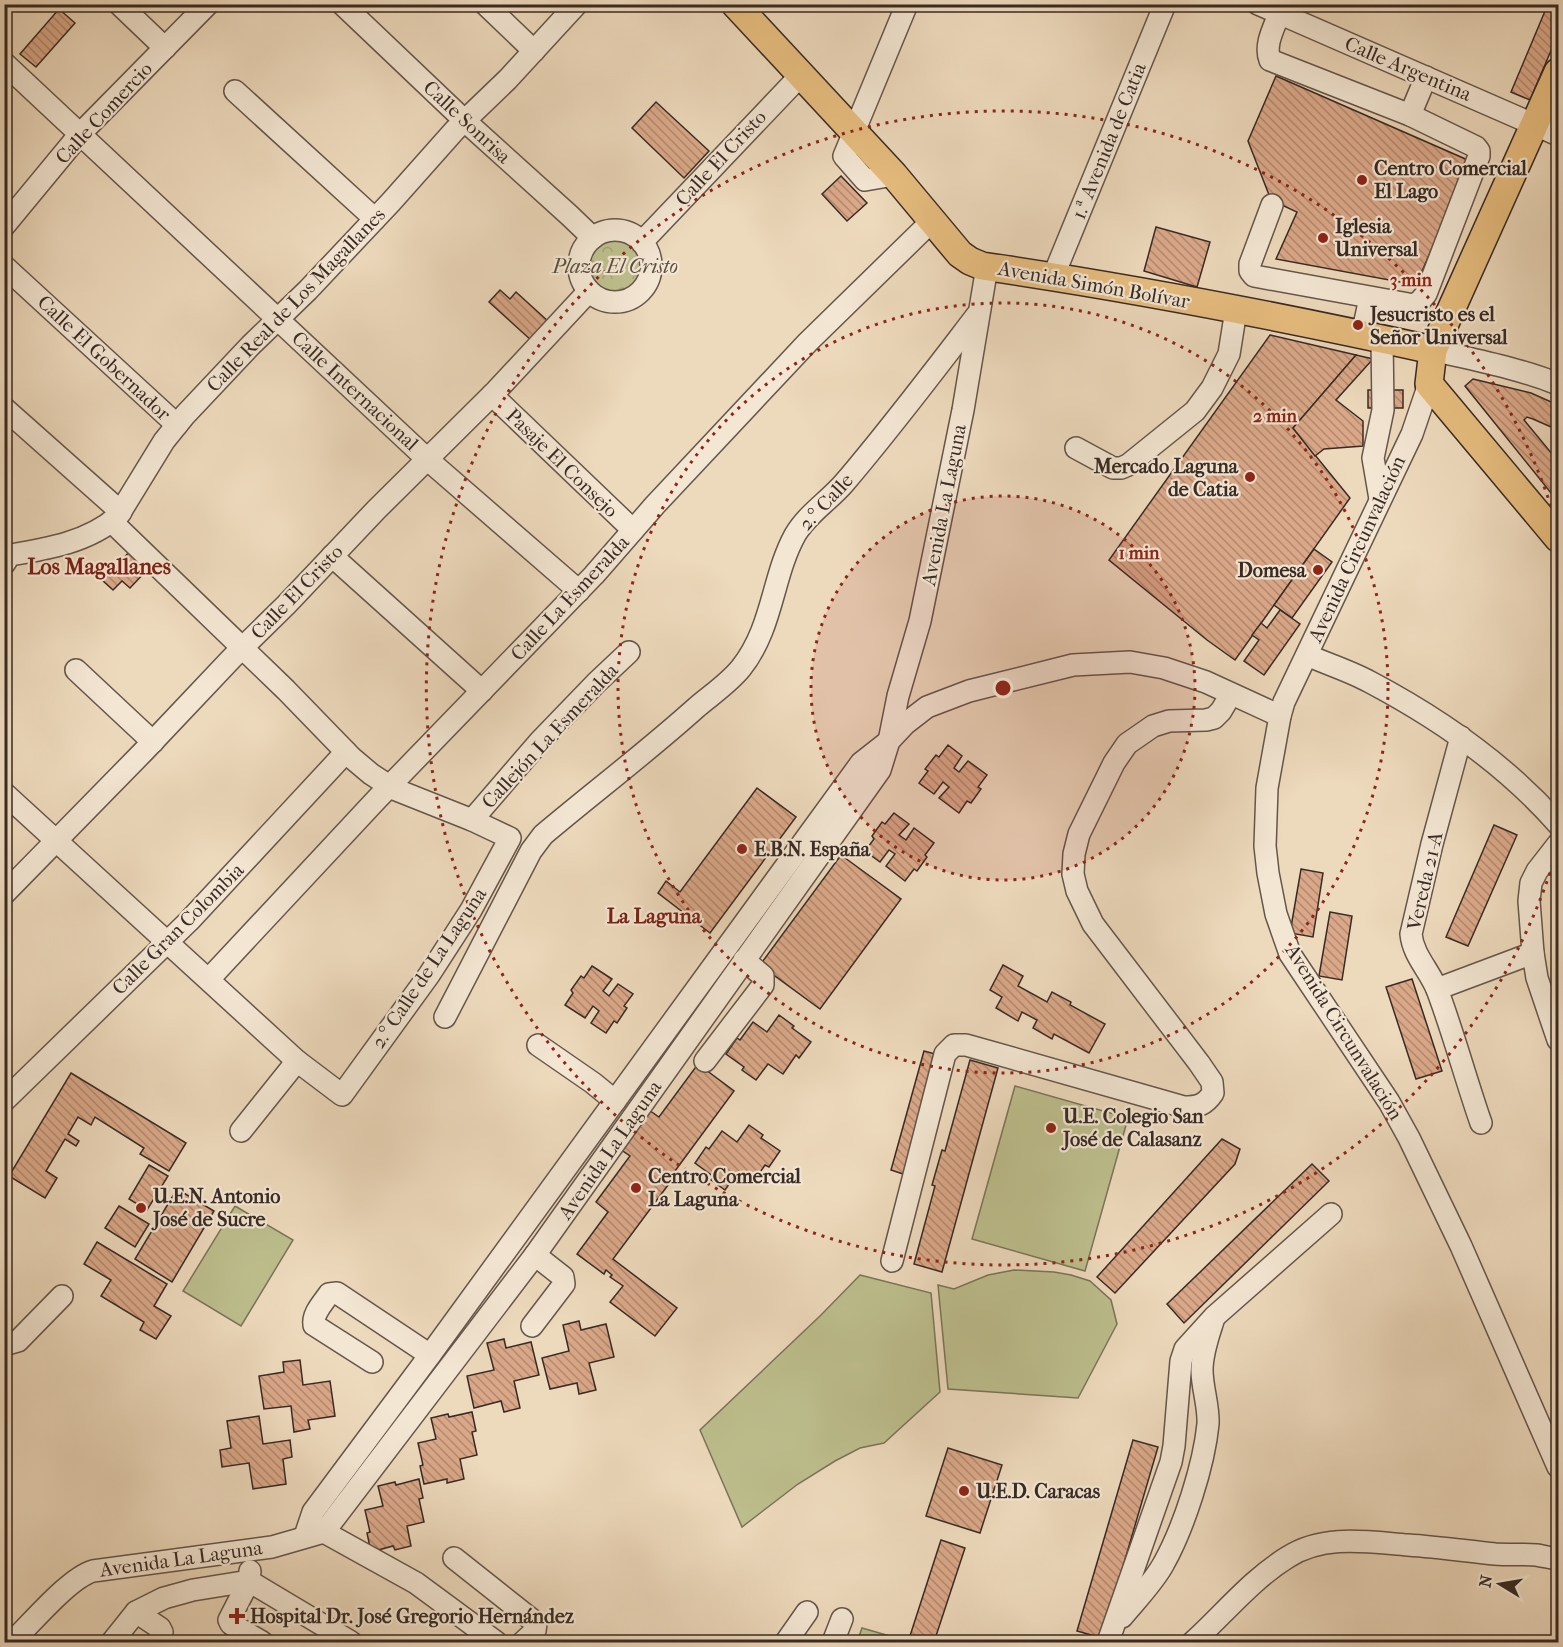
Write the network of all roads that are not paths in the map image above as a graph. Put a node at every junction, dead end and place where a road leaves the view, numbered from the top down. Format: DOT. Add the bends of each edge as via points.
graph roads {
  1 [pos="119,4"];
  2 [pos="208,4"];
  3 [pos="342,4"];
  4 [pos="485,4"];
  5 [pos="578,4"];
  6 [pos="735,4"];
  7 [pos="907,4"];
  8 [pos="1165,4"];
  9 [pos="1258,4"];
  10 [pos="1279,14"];
  11 [pos="165,48"];
  12 [pos="534,51"];
  13 [pos="4,63"];
  14 [pos="1558,72"];
  15 [pos="801,75"];
  16 [pos="1426,77"];
  17 [pos="235,91"];
  18 [pos="1410,115"];
  19 [pos="465,122"];
  20 [pos="1547,129"];
  21 [pos="854,132"];
  22 [pos="80,135"];
  23 [pos="1272,205"];
  24 [pos="375,219"];
  25 [pos="933,220"];
  26 [pos="4,226"];
  27 [pos="593,238"];
  28 [pos="642,242"];
  29 [pos="4,266"];
  30 [pos="987,267"];
  31 [pos="1053,277"];
  32 [pos="589,291"];
  33 [pos="1370,298"];
  34 [pos="1236,310"];
  35 [pos="980,312"];
  36 [pos="278,320"];
  37 [pos="1372,337"];
  38 [pos="1432,350"];
  39 [pos="1429,384"];
  40 [pos="1558,384"];
  41 [pos="492,395"];
  42 [pos="4,408"];
  43 [pos="177,425"];
  44 [pos="1076,448"];
  45 [pos="427,459"];
  46 [pos="1380,499"];
  47 [pos="116,517"];
  48 [pos="633,530"];
  49 [pos="1558,538"];
  50 [pos="332,556"];
  51 [pos="6,558"];
  52 [pos="579,591"];
  53 [pos="243,648"];
  54 [pos="629,652"];
  55 [pos="1306,655"];
  56 [pos="76,670"];
  57 [pos="482,691"];
  58 [pos="1231,694"];
  59 [pos="1280,716"];
  60 [pos="673,729"];
  61 [pos="1461,737"];
  62 [pos="889,741"];
  63 [pos="153,742"];
  64 [pos="346,752"];
  65 [pos="389,786"];
  66 [pos="4,793"];
  67 [pos="472,820"];
  68 [pos="1558,824"];
  69 [pos="57,841"];
  70 [pos="1558,844"];
  71 [pos="14,872"];
  72 [pos="4,894"];
  73 [pos="168,941"];
  74 [pos="1533,954"];
  75 [pos="744,960"];
  76 [pos="209,979"];
  77 [pos="1437,989"];
  78 [pos="445,1017"];
  79 [pos="1558,1040"];
  80 [pos="538,1045"];
  81 [pos="297,1060"];
  82 [pos="705,1061"];
  83 [pos="4,1101"];
  84 [pos="615,1101"];
  85 [pos="1481,1123"];
  86 [pos="241,1131"];
  87 [pos="1331,1214"];
  88 [pos="536,1255"];
  89 [pos="892,1261"];
  90 [pos="62,1296"];
  91 [pos="1214,1317"];
  92 [pos="532,1326"];
  93 [pos="4,1345"];
  94 [pos="429,1355"];
  95 [pos="372,1362"];
  96 [pos="1558,1467"];
  97 [pos="314,1534"];
  98 [pos="253,1549"];
  99 [pos="454,1558"];
  100 [pos="1558,1559"];
  101 [pos="249,1581"];
  102 [pos="136,1612"];
  103 [pos="807,1612"];
  104 [pos="842,1619"];
  105 [pos="1110,1636"];
  106 [pos="251,1640"];
  107 [pos="12,1642"];
  108 [pos="112,1642"];
  109 [pos="158,1642"];
  110 [pos="351,1642"];
  111 [pos="496,1642"];
  112 [pos="523,1642"];
  113 [pos="786,1642"];
  114 [pos="833,1642"];
  115 [pos="1193,1642"];
  1 -- 11 [label="street"];
  2 -- 11 [label="street, Calle Comercio"];
  3 -- 19 [label="street, Calle Sonrisa"];
  4 -- 12 [label="street"];
  5 -- 12 [label="street, Calle Real de Los Magallanes"];
  6 -- 15 [label="main road, Avenida Simón Bolívar"];
  7 -- 21 [label="street"];
  8 -- 31 [label="street, 1.ª Avenida de Catia"];
  9 -- 10 [label="street, Calle Argentina"];
  10 -- 16 [label="street, Calle Argentina"];
  10 -- 18 [label="street" via="1268,45 1270,60"];
  11 -- 22 [label="street, Calle Comercio"];
  12 -- 19 [label="street, Calle Real de Los Magallanes"];
  13 -- 22 [label="street, Calle Internacional"];
  14 -- 20 [label="main road"];
  15 -- 21 [label="main road, Avenida Simón Bolívar"];
  15 -- 28 [label="street, Calle El Cristo"];
  16 -- 18 [label="street"];
  16 -- 20 [label="street, Calle Argentina"];
  17 -- 24 [label="street"];
  18 -- 33 [label="street" via="1476,147 1479,156 1426,294 1414,305"];
  19 -- 24 [label="street, Calle Real de Los Magallanes"];
  19 -- 27 [label="street, Calle Sonrisa"];
  20 -- 38 [label="main road"];
  21 -- 25 [label="main road, Avenida Simón Bolívar"];
  22 -- 26 [label="street, Calle Comercio"];
  22 -- 36 [label="street, Calle Internacional"];
  23 -- 33 [label="street" via="1250,264 1254,276"];
  24 -- 36 [label="street, Calle Real de Los Magallanes"];
  25 -- 30 [label="main road, Avenida Simón Bolívar" via="960,254"];
  25 -- 48 [label="street, Calle La Esmeralda" via="808,342"];
  27 -- 28 [label="street" via="614,230 632,234"];
  27 -- 32 [label="street" via="584,249 579,267"];
  28 -- 32 [label="street" via="651,265 642,291 616,302 598,298"];
  29 -- 43 [label="street, Calle El Gobernador"];
  30 -- 31 [label="main road, Avenida Simón Bolívar"];
  30 -- 35 [label="street, Avenida La Laguna"];
  31 -- 34 [label="main road, Avenida Simón Bolívar"];
  32 -- 41 [label="street, Calle El Cristo"];
  33 -- 37 [label="street"];
  34 -- 37 [label="main road, Avenida Simón Bolívar"];
  34 -- 44 [label="street" via="1229,354 1212,388 1194,411 1121,468 1113,468"];
  35 -- 60 [label="street, 2.° Calle" via="843,485 796,534 761,636 739,671"];
  35 -- 62 [label="street, Avenida La Laguna" via="920,621"];
  36 -- 43 [label="street, Calle Real de Los Magallanes"];
  36 -- 45 [label="street, Calle Internacional"];
  37 -- 38 [label="main road, Avenida Simón Bolívar"];
  37 -- 46 [label="street" via="1383,410 1373,458"];
  38 -- 39 [label="main road"];
  38 -- 40 [label="street, Avenida Simón Bolívar"];
  39 -- 46 [label="street, Avenida Circunvalación" via="1412,434"];
  39 -- 49 [label="main road"];
  41 -- 45 [label="street, Calle El Cristo"];
  41 -- 48 [label="street, Pasaje El Consejo"];
  42 -- 47 [label="street"];
  43 -- 47 [label="street, Calle Real de Los Magallanes"];
  45 -- 50 [label="street, Calle El Cristo"];
  45 -- 52 [label="street, Calle Internacional"];
  46 -- 55 [label="street, Avenida Circunvalación"];
  47 -- 51 [label="street" via="92,534"];
  47 -- 53 [label="street"];
  48 -- 52 [label="street, Calle La Esmeralda"];
  50 -- 53 [label="street, Calle El Cristo"];
  50 -- 57 [label="street"];
  52 -- 57 [label="street, Calle La Esmeralda"];
  53 -- 63 [label="street, Calle El Cristo"];
  53 -- 64 [label="street"];
  54 -- 67 [label="street, Callejón La Esmeralda" via="540,741"];
  55 -- 59 [label="street, Avenida Circunvalación"];
  55 -- 61 [label="street" via="1368,681"];
  56 -- 63 [label="street"];
  57 -- 65 [label="street, Calle La Esmeralda"];
  58 -- 59 [label="street, Avenida La Laguna"];
  58 -- 62 [label="street, Avenida La Laguna" via="1206,682 1130,662 1073,665 969,691 927,707"];
  58 -- 89 [label="street" via="1214,718 1169,721 1153,726 1127,744 1079,834 1073,874 1093,924 1199,1063 1212,1082 1213,1093 1196,1107 1184,1107 966,1045 954,1046 945,1054"];
  59 -- 96 [label="street, Avenida Circunvalación" via="1267,788 1265,846 1276,914 1290,954 1409,1138"];
  60 -- 78 [label="street, 2.° Calle de La Laguna" via="543,835"];
  61 -- 68 [label="street" via="1503,770"];
  61 -- 77 [label="street, Vereda 21-A" via="1411,934 1415,950"];
  62 -- 75 [label="street, Avenida La Laguna" via="880,770"];
  62 -- 84 [label="street, Avenida La Laguna" via="861,763"];
  63 -- 69 [label="street, Calle El Cristo"];
  64 -- 65 [label="street"];
  64 -- 73 [label="street, Calle Gran Colombia"];
  65 -- 67 [label="street"];
  65 -- 76 [label="street, Calle La Esmeralda"];
  66 -- 69 [label="street"];
  67 -- 81 [label="street, 2.° Calle de La Laguna" via="510,838 465,920 342,1095"];
  69 -- 71 [label="street, Calle El Cristo"];
  69 -- 73 [label="street"];
  70 -- 74 [label="street" via="1531,884"];
  71 -- 72 [label="street, Calle El Cristo"];
  73 -- 76 [label="street"];
  73 -- 83 [label="street, Calle Gran Colombia"];
  74 -- 77 [label="street"];
  74 -- 79 [label="street"];
  75 -- 82 [label="street" via="763,976 763,985"];
  75 -- 88 [label="street, Avenida La Laguna"];
  76 -- 81 [label="street"];
  77 -- 85 [label="street, Vereda 21-A"];
  80 -- 84 [label="street"];
  81 -- 86 [label="street"];
  84 -- 94 [label="street, Avenida La Laguna"];
  87 -- 91 [label="street"];
  88 -- 92 [label="street" via="563,1277 564,1284"];
  88 -- 97 [label="street, Avenida La Laguna"];
  90 -- 93 [label="street" via="18,1341"];
  91 -- 105 [label="street" via="1185,1349 1181,1361 1171,1462"];
  91 -- 105 [label="street" via="1203,1357 1206,1438 1181,1528 1163,1565"];
  94 -- 95 [label="street" via="337,1293 329,1294 315,1316 314,1325"];
  94 -- 97 [label="street, Avenida La Laguna" via="312,1512"];
  97 -- 98 [label="street, Avenida La Laguna"];
  97 -- 111 [label="street" via="416,1583"];
  98 -- 101 [label="street"];
  98 -- 107 [label="street, Avenida La Laguna" via="83,1574"];
  99 -- 112 [label="street" via="536,1623 536,1631"];
  100 -- 115 [label="street" via="1359,1540 1325,1543 1278,1564"];
  101 -- 102 [label="street" via="193,1590"];
  101 -- 106 [label="street" via="229,1620"];
  101 -- 110 [label="street"];
  102 -- 108 [label="street"];
  102 -- 109 [label="street" via="160,1628"];
  103 -- 113 [label="street"];
  104 -- 114 [label="street"];
}
